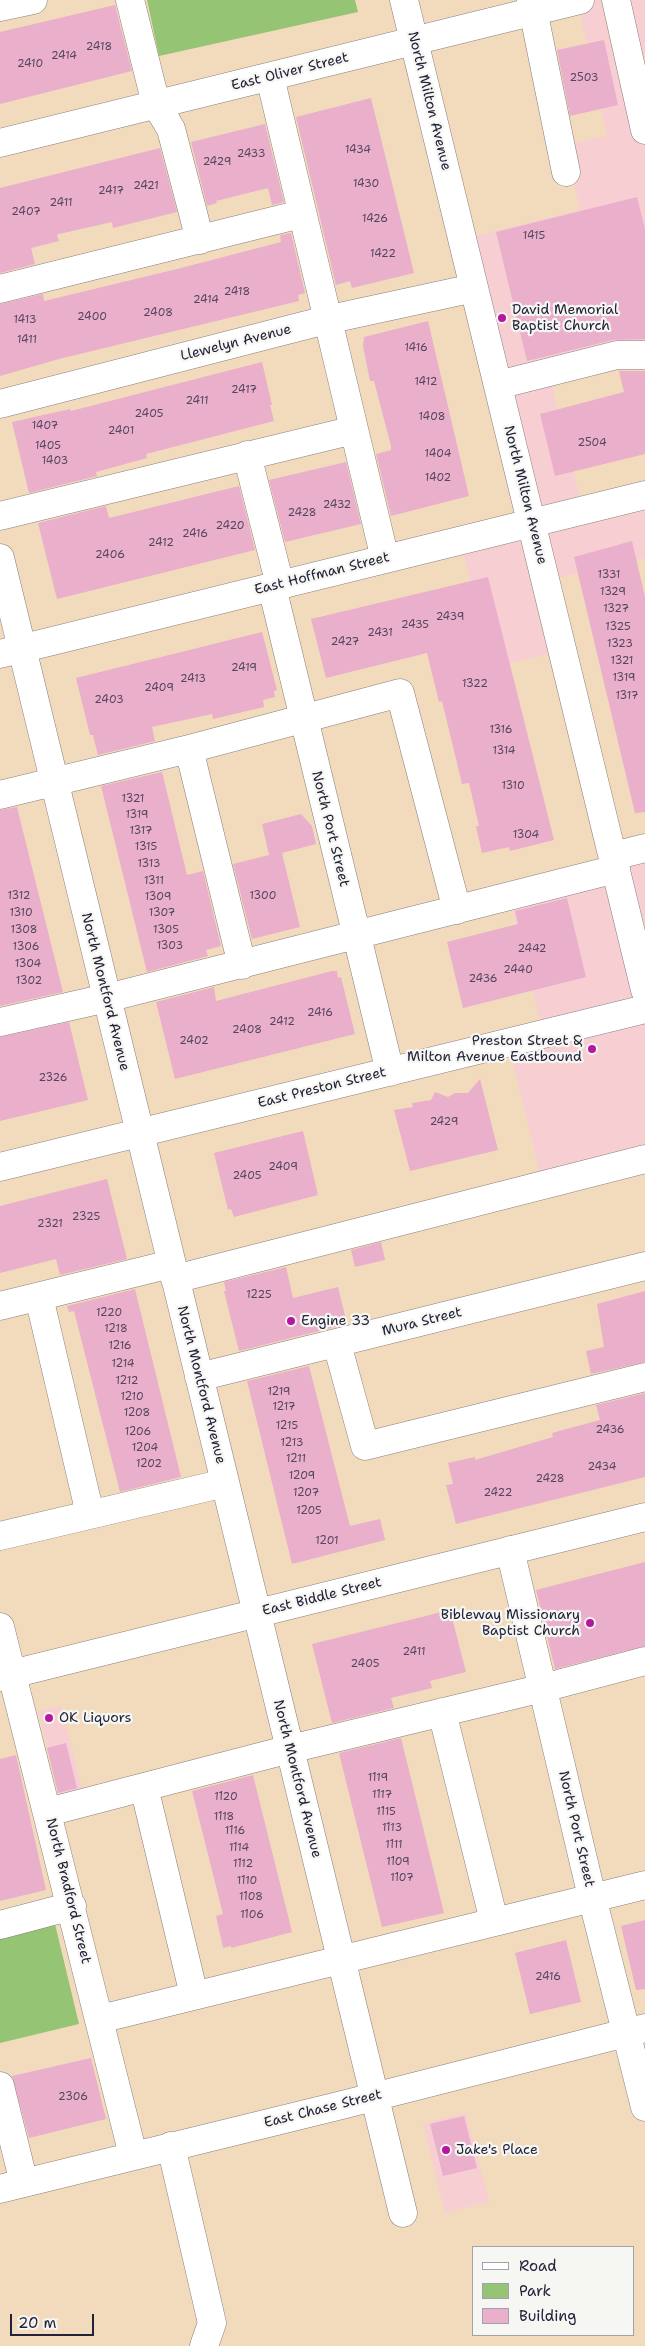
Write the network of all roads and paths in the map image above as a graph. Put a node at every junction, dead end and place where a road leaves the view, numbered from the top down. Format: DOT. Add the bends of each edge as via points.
graph roads {
  1 [pos="130,0"];
  2 [pos="404,0"];
  3 [pos="580,0"];
  4 [pos="616,0"];
  5 [pos="532,6"];
  6 [pos="415,42"];
  7 [pos="270,77"];
  8 [pos="156,104"];
  9 [pos="645,130"];
  10 [pos="0,144"];
  11 [pos="566,172"];
  12 [pos="301,214"];
  13 [pos="200,240"];
  14 [pos="474,288"];
  15 [pos="0,289"];
  16 [pos="326,320"];
  17 [pos="645,355"];
  18 [pos="498,385"];
  19 [pos="0,404"];
  20 [pos="354,430"];
  21 [pos="248,455"];
  22 [pos="644,500"];
  23 [pos="0,516"];
  24 [pos="532,523"];
  25 [pos="0,558"];
  26 [pos="385,559"];
  27 [pos="276,586"];
  28 [pos="10,651"];
  29 [pos="303,718"];
  30 [pos="189,749"];
  31 [pos="53,781"];
  32 [pos="0,794"];
  33 [pos="645,848"];
  34 [pos="614,863"];
  35 [pos="457,910"];
  36 [pos="355,934"];
  37 [pos="242,965"];
  38 [pos="645,990"];
  39 [pos="106,998"];
  40 [pos="645,1009"];
  41 [pos="0,1022"];
  42 [pos="390,1072"];
  43 [pos="139,1133"];
  44 [pos="645,1159"];
  45 [pos="0,1168"];
  46 [pos="645,1266"];
  47 [pos="173,1272"];
  48 [pos="39,1297"];
  49 [pos="0,1306"];
  50 [pos="337,1344"];
  51 [pos="199,1377"];
  52 [pos="645,1378"];
  53 [pos="225,1483"];
  54 [pos="90,1514"];
  55 [pos="645,1517"];
  56 [pos="0,1536"];
  57 [pos="510,1550"];
  58 [pos="257,1613"];
  59 [pos="0,1627"];
  60 [pos="644,1667"];
  61 [pos="6,1675"];
  62 [pos="543,1688"];
  63 [pos="442,1712"];
  64 [pos="290,1749"];
  65 [pos="144,1787"];
  66 [pos="48,1812"];
  67 [pos="645,1885"];
  68 [pos="592,1897"];
  69 [pos="72,1906"];
  70 [pos="494,1921"];
  71 [pos="0,1925"];
  72 [pos="341,1960"];
  73 [pos="194,1995"];
  74 [pos="100,2019"];
  75 [pos="636,2030"];
  76 [pos="0,2086"];
  77 [pos="375,2097"];
  78 [pos="645,2107"];
  79 [pos="171,2146"];
  80 [pos="134,2155"];
  81 [pos="12,2186"];
  82 [pos="403,2213"];
  83 [pos="204,2346"];
  1 -- 8 [label="street"];
  2 -- 6 [label="street, North Milton Avenue"];
  3 -- 5 [label="street, East Oliver Street"];
  4 -- 9 [label="street"];
  5 -- 6 [label="street, East Oliver Street"];
  5 -- 11 [label="street"];
  6 -- 7 [label="street, East Oliver Street"];
  6 -- 14 [label="street, North Milton Avenue"];
  7 -- 8 [label="street, East Oliver Street"];
  7 -- 12 [label="street"];
  8 -- 10 [label="street, East Oliver Street"];
  8 -- 13 [label="street" via="171,129"];
  12 -- 13 [label="street"];
  12 -- 16 [label="street"];
  13 -- 15 [label="street"];
  14 -- 16 [label="street, Llewelyn Avenue"];
  14 -- 18 [label="street, North Milton Avenue"];
  16 -- 19 [label="street, Llewelyn Avenue"];
  16 -- 20 [label="street"];
  17 -- 18 [label="street" via="617,355"];
  18 -- 24 [label="street, North Milton Avenue"];
  20 -- 21 [label="street"];
  20 -- 26 [label="street"];
  21 -- 23 [label="street"];
  21 -- 27 [label="street, North Port Street"];
  22 -- 24 [label="street, East Hoffman Street"];
  24 -- 26 [label="street, East Hoffman Street"];
  24 -- 34 [label="street, North Milton Avenue"];
  25 -- 28 [label="street, North Montford Avenue"];
  26 -- 27 [label="street, East Hoffman Street"];
  27 -- 28 [label="street, East Hoffman Street"];
  27 -- 29 [label="street, North Port Street"];
  28 -- 31 [label="street, North Montford Avenue"];
  29 -- 30 [label="street"];
  29 -- 35 [label="street" via="400,693"];
  29 -- 36 [label="street, North Port Street"];
  30 -- 31 [label="street"];
  30 -- 37 [label="street"];
  31 -- 32 [label="street"];
  31 -- 39 [label="street, North Montford Avenue"];
  33 -- 34 [label="street"];
  34 -- 35 [label="street"];
  34 -- 38 [label="street, North Milton Avenue"];
  35 -- 36 [label="street"];
  36 -- 37 [label="street"];
  36 -- 42 [label="street, North Port Street"];
  37 -- 39 [label="street"];
  39 -- 41 [label="street"];
  39 -- 43 [label="street, North Montford Avenue"];
  40 -- 42 [label="street, East Preston Street"];
  42 -- 43 [label="street, East Preston Street"];
  43 -- 45 [label="street, East Preston Street"];
  43 -- 47 [label="street, North Montford Avenue"];
  44 -- 47 [label="street"];
  46 -- 50 [label="street, Mura Street"];
  47 -- 48 [label="street"];
  47 -- 51 [label="street, North Montford Avenue"];
  48 -- 49 [label="street"];
  48 -- 54 [label="street"];
  50 -- 51 [label="street, Mura Street"];
  50 -- 52 [label="street" via="365,1446"];
  51 -- 53 [label="street, North Montford Avenue"];
  53 -- 54 [label="street"];
  53 -- 58 [label="street, North Montford Avenue"];
  54 -- 56 [label="street"];
  55 -- 57 [label="street, East Biddle Street"];
  57 -- 58 [label="street, East Biddle Street"];
  57 -- 62 [label="street, North Port Street"];
  58 -- 61 [label="street, East Biddle Street"];
  58 -- 64 [label="street, North Montford Avenue"];
  59 -- 61 [label="street, North Bradford Street"];
  60 -- 62 [label="street"];
  61 -- 66 [label="street, North Bradford Street"];
  62 -- 63 [label="street"];
  62 -- 68 [label="street, North Port Street"];
  63 -- 64 [label="street"];
  63 -- 70 [label="street"];
  64 -- 65 [label="street"];
  64 -- 72 [label="street, North Montford Avenue"];
  65 -- 66 [label="street"];
  65 -- 73 [label="street"];
  66 -- 69 [label="street, North Bradford Street"];
  67 -- 68 [label="street"];
  68 -- 70 [label="street"];
  68 -- 75 [label="street, North Port Street"];
  69 -- 71 [label="street"];
  69 -- 74 [label="street, North Bradford Street"];
  70 -- 72 [label="street"];
  72 -- 73 [label="street"];
  72 -- 77 [label="street, North Montford Avenue"];
  73 -- 74 [label="street"];
  74 -- 80 [label="street, North Bradford Street"];
  75 -- 77 [label="street, East Chase Street"];
  75 -- 78 [label="street, North Port Street"];
  76 -- 81 [label="street"];
  77 -- 79 [label="street, East Chase Street"];
  77 -- 82 [label="street, North Montford Avenue"];
  79 -- 80 [label="street, East Chase Street"];
  79 -- 83 [label="street" via="212,2323"];
  80 -- 81 [label="street, East Chase Street"];
}
